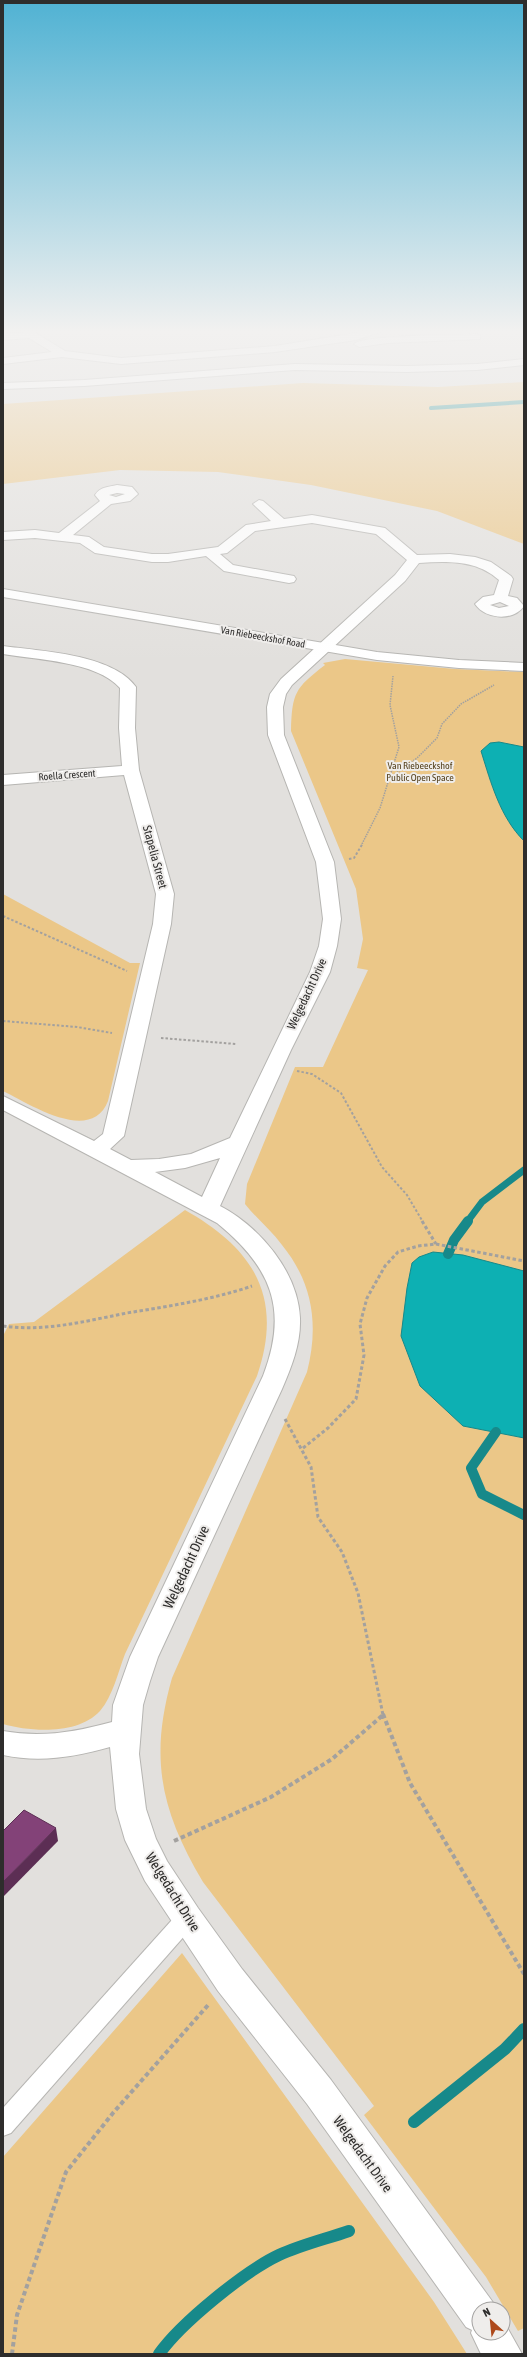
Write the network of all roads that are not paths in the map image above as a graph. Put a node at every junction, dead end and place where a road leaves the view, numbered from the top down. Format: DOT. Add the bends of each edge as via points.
graph roads {
  1 [pos="110,500"];
  2 [pos="259,504"];
  3 [pos="282,524"];
  4 [pos="3,536"];
  5 [pos="62,536"];
  6 [pos="209,552"];
  7 [pos="414,559"];
  8 [pos="289,579"];
  9 [pos="3,593"];
  10 [pos="500,598"];
  11 [pos="324,647"];
  12 [pos="3,650"];
  13 [pos="523,667"];
  14 [pos="132,770"];
  15 [pos="3,780"];
  16 [pos="3,1102"];
  17 [pos="236,1143"];
  18 [pos="96,1150"];
  19 [pos="130,1167"];
  20 [pos="208,1208"];
  21 [pos="124,1731"];
  22 [pos="3,1743"];
  23 [pos="187,1918"];
  24 [pos="3,2125"];
  25 [pos="471,2303"];
  26 [pos="495,2341"];
  27 [pos="503,2354"];
  1 -- 5 [label="street"];
  2 -- 3 [label="street"];
  3 -- 6 [label="street" via="251,528 222,550"];
  3 -- 7 [label="street" via="312,520 371,528 380,531"];
  4 -- 5 [label="street"];
  5 -- 6 [label="street" via="84,540 100,550 152,558"];
  6 -- 8 [label="street" via="229,568"];
  7 -- 10 [label="street" via="461,558 497,571 506,579"];
  7 -- 11 [label="street, Welgedacht Drive" via="400,578"];
  9 -- 11 [label="street, Van Riebeeckshof Road"];
  11 -- 13 [label="street, Van Riebeeckshof Road" via="402,659"];
  11 -- 17 [label="street, Welgedacht Drive" via="286,682 278,694 274,707 274,721 276,735 325,862 332,918 328,946 320,972"];
  12 -- 14 [label="street, Stapelia Street" via="91,665 109,670 122,678 128,691 127,728"];
  14 -- 15 [label="street, Roella Crescent"];
  14 -- 18 [label="street, Stapelia Street" via="165,894 162,924 113,1136"];
  16 -- 18 [label="street, Welgedacht Drive"];
  17 -- 19 [label="street" via="205,1158 177,1165"];
  17 -- 20 [label="street, Welgedacht Drive"];
  18 -- 19 [label="street, Welgedacht Drive"];
  19 -- 20 [label="street, Welgedacht Drive"];
  20 -- 21 [label="street, Welgedacht Drive" via="241,1229 268,1259 278,1276 284,1295 287,1335 283,1356 270,1389 144,1657 128,1705"];
  21 -- 22 [label="street" via="59,1746 34,1747"];
  21 -- 23 [label="street, Welgedacht Drive" via="125,1777 131,1808 156,1871"];
  23 -- 24 [label="lane"];
  23 -- 25 [label="street, Welgedacht Drive" via="230,1980 319,2092"];
  26 -- 27 [label="street"];
}
